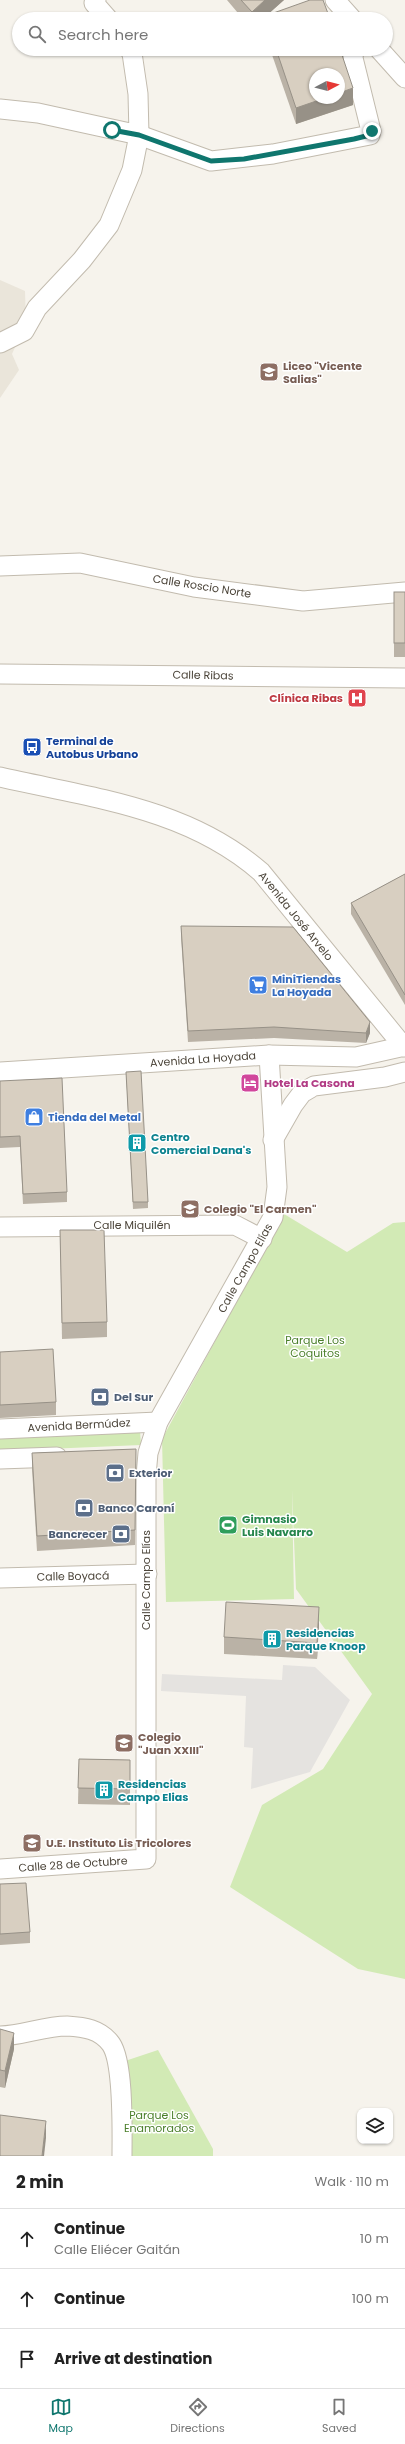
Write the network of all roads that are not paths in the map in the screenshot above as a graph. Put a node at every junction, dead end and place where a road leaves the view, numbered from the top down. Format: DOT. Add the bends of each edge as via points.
graph roads {
  1 [pos="96,0"];
  2 [pos="335,0"];
  3 [pos="102,12"];
  4 [pos="346,12"];
  5 [pos="132,56"];
  6 [pos="353,56"];
  7 [pos="385,56"];
  8 [pos="405,78"];
  9 [pos="0,109"];
  10 [pos="139,135"];
  11 [pos="0,343"];
  12 [pos="0,566"];
  13 [pos="405,592"];
  14 [pos="0,674"];
  15 [pos="405,678"];
  16 [pos="0,777"];
  17 [pos="404,1047"];
  18 [pos="269,1055"];
  19 [pos="0,1072"];
  20 [pos="405,1072"];
  21 [pos="273,1140"];
  22 [pos="0,1227"];
  23 [pos="262,1239"];
  24 [pos="158,1422"];
  25 [pos="0,1429"];
  26 [pos="78,1456"];
  27 [pos="0,1459"];
  28 [pos="146,1574"];
  29 [pos="0,1578"];
  30 [pos="146,1860"];
  31 [pos="0,1869"];
  32 [pos="0,2036"];
  33 [pos="122,2156"];
  1 -- 3 [label="street" via="94,3"];
  2 -- 4 [label="street"];
  5 -- 10 [label="street" via="138,94"];
  6 -- 10 [label="street" via="372,131 370,135 274,154 211,161"];
  7 -- 8 [label="street"];
  9 -- 10 [label="street" via="76,120"];
  10 -- 11 [label="street" via="132,170 109,225 82,260 37,308 24,330"];
  12 -- 13 [label="street, Calle Roscio Norte" via="80,563 194,587 303,601"];
  14 -- 15 [label="street, Calle Ribas"];
  16 -- 17 [label="street, Avenida José Arvelo" via="156,812 217,839 240,853 261,872"];
  17 -- 18 [label="street, Avenida La Hoyada" via="356,1057"];
  18 -- 19 [label="street, Avenida La Hoyada"];
  18 -- 21 [label="street, Calle Campo Elías"];
  20 -- 21 [label="street" via="314,1086 302,1093"];
  21 -- 23 [label="street, Calle Campo Elías" via="276,1203 273,1217"];
  22 -- 23 [label="street, Calle Miquilén" via="235,1225"];
  23 -- 24 [label="street, Calle Campo Elías"];
  24 -- 25 [label="street, Avenida Bermúdez"];
  24 -- 28 [label="street, Calle Campo Elías" via="140,1453 146,1476"];
  26 -- 27 [label="street"];
  28 -- 29 [label="street, Calle Boyacá"];
  28 -- 30 [label="street, Calle Campo Elías"];
  30 -- 31 [label="street, Calle 28 de Octubre"];
  32 -- 33 [label="street" via="65,2026 88,2027 111,2044 121,2090"];
}
